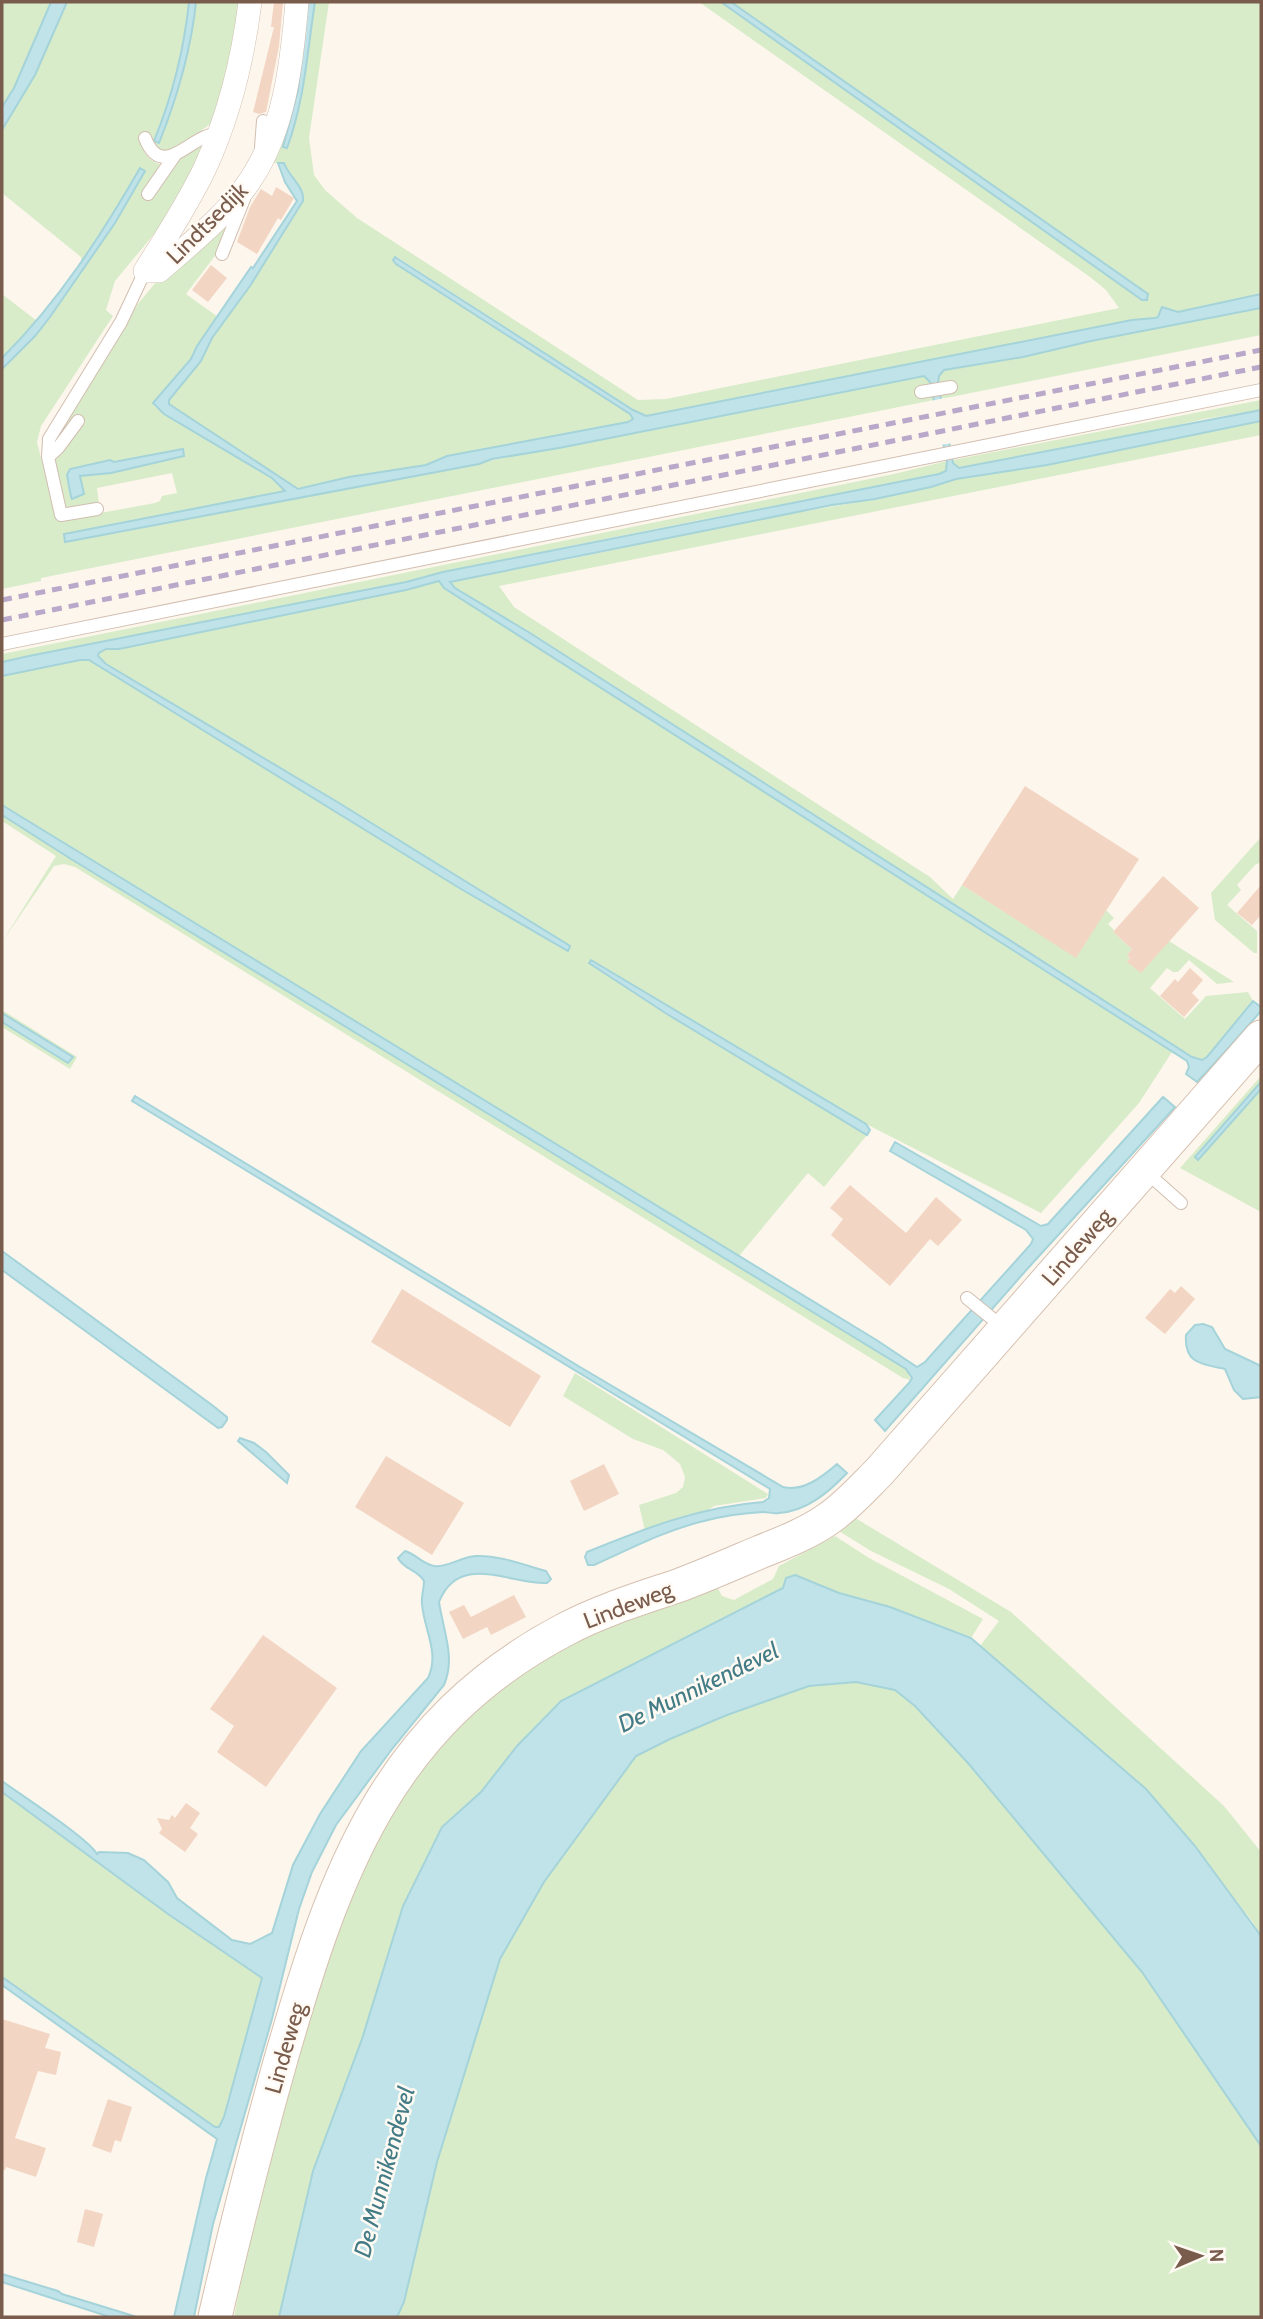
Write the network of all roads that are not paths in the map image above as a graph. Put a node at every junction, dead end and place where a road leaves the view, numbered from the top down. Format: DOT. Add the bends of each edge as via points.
graph roads {
  1 [pos="250,2"];
  2 [pos="296,2"];
  3 [pos="263,121"];
  4 [pos="219,134"];
  5 [pos="145,138"];
  6 [pos="176,155"];
  7 [pos="256,168"];
  8 [pos="148,194"];
  9 [pos="224,244"];
  10 [pos="145,271"];
  11 [pos="951,387"];
  12 [pos="1261,390"];
  13 [pos="921,392"];
  14 [pos="78,421"];
  15 [pos="47,457"];
  16 [pos="97,509"];
  17 [pos="2,644"];
  18 [pos="1261,1037"];
  19 [pos="1144,1171"];
  20 [pos="1181,1203"];
  21 [pos="971,1300"];
  22 [pos="998,1323"];
  23 [pos="215,2317"];
  1 -- 4 [label="street, Lindtsedijk" via="239,67"];
  2 -- 7 [label="street, Lindtsedijk" via="277,122"];
  3 -- 7 [label="lane"];
  4 -- 6 [label="lane" via="200,138"];
  4 -- 10 [label="street, Lindtsedijk" via="193,190"];
  5 -- 6 [label="lane" via="156,154"];
  6 -- 8 [label="lane"];
  7 -- 9 [label="lane"];
  7 -- 10 [label="street, Lindtsedijk" via="196,238 159,271"];
  10 -- 15 [label="lane" via="121,323 52,431"];
  11 -- 13 [label="lane"];
  12 -- 17 [label="lane"];
  14 -- 15 [label="lane"];
  15 -- 16 [label="lane" via="61,515"];
  18 -- 19 [label="main road, Lindeweg"];
  19 -- 20 [label="lane"];
  19 -- 22 [label="main road, Lindeweg"];
  21 -- 22 [label="lane"];
  22 -- 23 [label="main road, Lindeweg" via="879,1472 826,1521 775,1546 566,1629 484,1682 426,1737 363,1832 327,1917 280,2063"];
}
